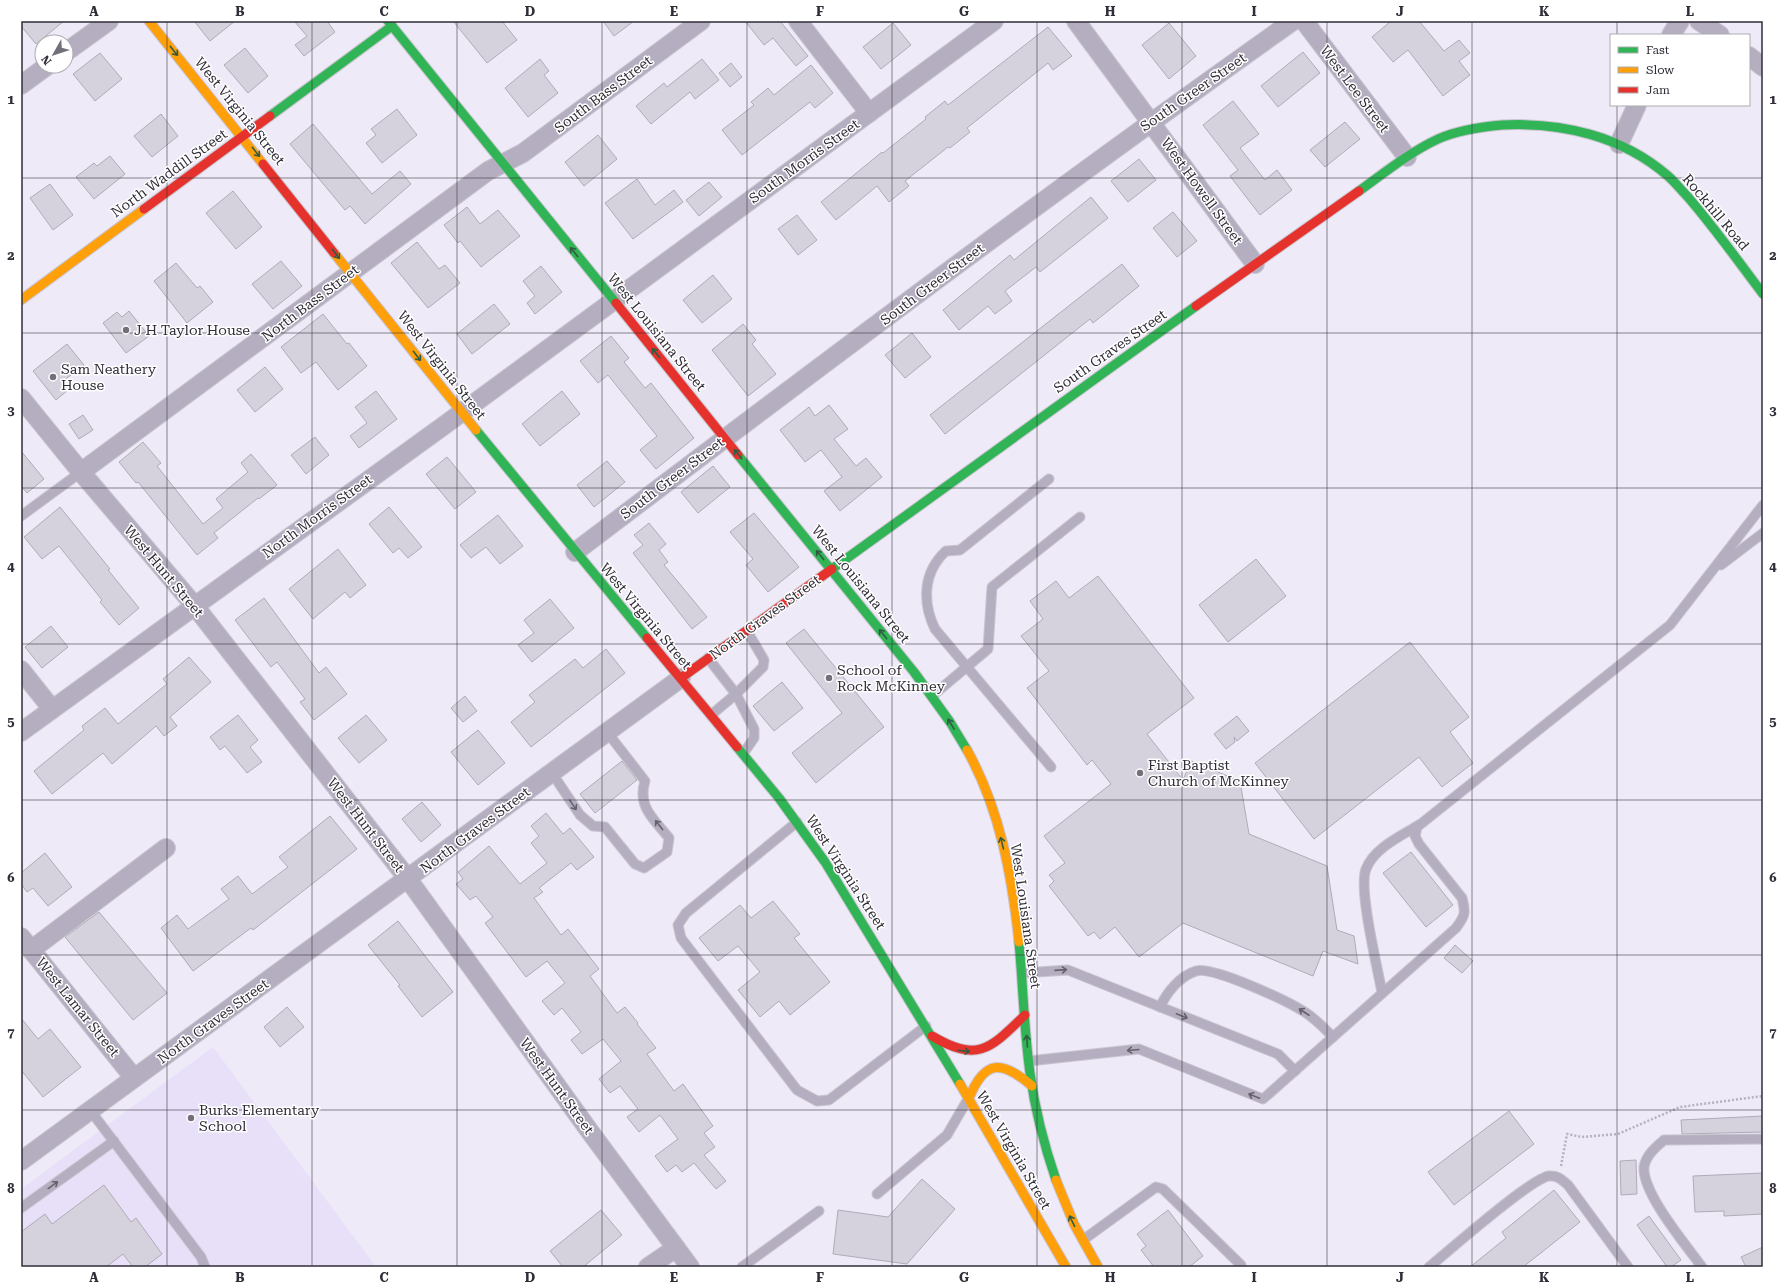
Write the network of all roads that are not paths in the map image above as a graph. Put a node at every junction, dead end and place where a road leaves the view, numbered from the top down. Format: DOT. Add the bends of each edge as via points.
graph roads {
  1 [pos="109,21"];
  2 [pos="149,21"];
  3 [pos="701,21"];
  4 [pos="798,21"];
  5 [pos="994,21"];
  6 [pos="1076,21"];
  7 [pos="1293,21"];
  8 [pos="1304,21"];
  9 [pos="1680,21"];
  10 [pos="1699,21"];
  11 [pos="392,23"];
  12 [pos="1672,34"];
  13 [pos="1718,34"];
  14 [pos="74,46"];
  15 [pos="1750,57"];
  16 [pos="1763,67"];
  17 [pos="36,74"];
  18 [pos="21,85"];
  19 [pos="1637,106"];
  20 [pos="869,113"];
  21 [pos="1151,121"];
  22 [pos="243,136"];
  23 [pos="1619,144"];
  24 [pos="1407,157"];
  25 [pos="502,163"];
  26 [pos="1255,264"];
  27 [pos="351,273"];
  28 [pos="1763,294"];
  29 [pos="21,300"];
  30 [pos="613,301"];
  31 [pos="21,398"];
  32 [pos="461,412"];
  33 [pos="725,438"];
  34 [pos="81,472"];
  35 [pos="1049,479"];
  36 [pos="1763,505"];
  37 [pos="21,516"];
  38 [pos="1080,517"];
  39 [pos="1763,533"];
  40 [pos="575,552"];
  41 [pos="831,569"];
  42 [pos="1710,574"];
  43 [pos="194,605"];
  44 [pos="746,630"];
  45 [pos="708,658"];
  46 [pos="968,666"];
  47 [pos="21,670"];
  48 [pos="681,678"];
  49 [pos="736,694"];
  50 [pos="932,696"];
  51 [pos="52,709"];
  52 [pos="711,715"];
  53 [pos="21,732"];
  54 [pos="607,732"];
  55 [pos="743,754"];
  56 [pos="1051,768"];
  57 [pos="552,773"];
  58 [pos="798,822"];
  59 [pos="1419,825"];
  60 [pos="166,848"];
  61 [pos="408,879"];
  62 [pos="26,944"];
  63 [pos="1022,973"];
  64 [pos="1382,993"];
  65 [pos="1160,1007"];
  66 [pos="1025,1015"];
  67 [pos="928,1030"];
  68 [pos="1333,1037"];
  69 [pos="1028,1061"];
  70 [pos="1295,1071"];
  71 [pos="134,1078"];
  72 [pos="1032,1086"];
  73 [pos="969,1098"];
  74 [pos="90,1110"];
  75 [pos="1763,1139"];
  76 [pos="114,1141"];
  77 [pos="21,1161"];
  78 [pos="877,1194"];
  79 [pos="21,1208"];
  80 [pos="819,1211"];
  81 [pos="1083,1240"];
  82 [pos="676,1248"];
  83 [pos="1064,1266"];
  84 [pos="205,1267"];
  85 [pos="648,1267"];
  86 [pos="690,1267"];
  87 [pos="742,1267"];
  88 [pos="1098,1267"];
  89 [pos="1240,1267"];
  90 [pos="1429,1267"];
  91 [pos="1628,1267"];
  92 [pos="1702,1267"];
  1 -- 14 [label="street"];
  2 -- 22 [label="main road, West Virginia Street, one-way"];
  3 -- 25 [label="street, South Bass Street" via="523,153"];
  4 -- 20 [label="street"];
  5 -- 20 [label="street, South Morris Street"];
  6 -- 21 [label="street, West Howell Street"];
  7 -- 21 [label="street, South Greer Street"];
  8 -- 24 [label="street, West Lee Street"];
  9 -- 12 [label="street"];
  10 -- 13 [label="street"];
  11 -- 22 [label="main road, North Waddill Street"];
  11 -- 25 [label="main road, West Louisiana Street"];
  15 -- 16 [label="street"];
  17 -- 18 [label="street"];
  19 -- 23 [label="street"];
  20 -- 30 [label="street, South Morris Street"];
  21 -- 26 [label="street, West Howell Street"];
  21 -- 33 [label="street, South Greer Street"];
  22 -- 27 [label="main road, West Virginia Street, one-way"];
  22 -- 29 [label="main road, North Waddill Street"];
  23 -- 24 [label="main road, Rockhill Road" via="1572,129 1528,124 1475,127 1438,140"];
  23 -- 28 [label="main road, Rockhill Road" via="1642,156 1674,183 1700,211"];
  24 -- 26 [label="main road, South Graves Street"];
  25 -- 27 [label="street, North Bass Street"];
  30 -- 25 [label="main road, West Louisiana Street, one-way"];
  26 -- 41 [label="main road, South Graves Street"];
  27 -- 32 [label="main road, West Virginia Street, one-way"];
  27 -- 34 [label="street, North Bass Street"];
  30 -- 32 [label="street, North Morris Street"];
  33 -- 30 [label="main road, West Louisiana Street, one-way"];
  31 -- 34 [label="street, West Hunt Street"];
  32 -- 40 [label="main road, West Virginia Street"];
  32 -- 43 [label="street, North Morris Street"];
  33 -- 40 [label="street, South Greer Street"];
  41 -- 33 [label="main road, West Louisiana Street, one-way"];
  34 -- 37 [label="lane"];
  34 -- 43 [label="street, West Hunt Street"];
  35 -- 46 [label="lane" via="960,550 946,551 937,559 925,594 930,619 935,629"];
  36 -- 42 [label="lane"];
  38 -- 46 [label="lane" via="992,587 988,649"];
  39 -- 42 [label="lane"];
  40 -- 48 [label="main road, West Virginia Street"];
  41 -- 44 [label="main road, North Graves Street"];
  50 -- 41 [label="main road, West Louisiana Street, one-way"];
  42 -- 59 [label="lane" via="1670,625"];
  43 -- 51 [label="street, North Morris Street"];
  43 -- 61 [label="street, West Hunt Street"];
  44 -- 45 [label="main road, North Graves Street"];
  44 -- 49 [label="lane" via="764,660 763,667"];
  45 -- 48 [label="main road, North Graves Street"];
  45 -- 49 [label="lane"];
  46 -- 50 [label="lane"];
  46 -- 56 [label="lane"];
  47 -- 51 [label="street"];
  48 -- 52 [label="main road, West Virginia Street"];
  48 -- 54 [label="street, North Graves Street"];
  49 -- 52 [label="lane"];
  49 -- 55 [label="lane" via="754,729 754,738"];
  63 -- 50 [label="main road, West Louisiana Street, one-way" via="1010,881 994,814 968,753"];
  51 -- 53 [label="street, North Morris Street"];
  52 -- 55 [label="main road, West Virginia Street"];
  54 -- 57 [label="street, North Graves Street"];
  57 -- 54 [label="lane, one-way" via="580,815 593,826 605,827 636,864 644,868 667,852 669,838 645,808 641,792 645,780"];
  55 -- 58 [label="main road, West Virginia Street"];
  57 -- 61 [label="street, North Graves Street"];
  58 -- 67 [label="main road, West Virginia Street"];
  58 -- 67 [label="lane" via="686,912 678,925 681,938 797,1090 817,1101 829,1100"];
  59 -- 64 [label="lane" via="1379,851 1366,869 1363,888"];
  59 -- 64 [label="lane" via="1415,836 1462,898 1464,917 1456,928"];
  60 -- 62 [label="street"];
  61 -- 71 [label="street, North Graves Street"];
  61 -- 82 [label="street, West Hunt Street"];
  62 -- 71 [label="street, West Lamar Street"];
  63 -- 65 [label="lane, one-way" via="1068,970"];
  63 -- 66 [label="main road, West Louisiana Street"];
  64 -- 68 [label="lane"];
  68 -- 65 [label="lane, one-way" via="1303,1011 1258,989 1211,972 1198,970 1186,976 1171,990"];
  65 -- 70 [label="lane, one-way" via="1278,1054"];
  67 -- 66 [label="main road, one-way" via="956,1050 981,1050 996,1041"];
  69 -- 66 [label="main road, West Louisiana Street, one-way"];
  67 -- 73 [label="main road, West Virginia Street"];
  68 -- 70 [label="lane"];
  70 -- 69 [label="lane, one-way" via="1263,1099 1139,1050"];
  69 -- 72 [label="main road, West Louisiana Street"];
  71 -- 74 [label="street, North Graves Street"];
  72 -- 73 [label="main road" via="1012,1070 995,1068 979,1077"];
  81 -- 72 [label="main road, West Louisiana Street, one-way" via="1062,1198 1053,1172 1037,1115"];
  73 -- 78 [label="lane" via="947,1135"];
  73 -- 83 [label="main road, West Virginia Street"];
  74 -- 76 [label="lane"];
  74 -- 77 [label="street, North Graves Street"];
  75 -- 92 [label="lane" via="1664,1140 1652,1150 1644,1166 1655,1203"];
  79 -- 76 [label="lane, one-way"];
  76 -- 84 [label="lane" via="201,1257"];
  80 -- 87 [label="lane"];
  81 -- 88 [label="main road, West Louisiana Street"];
  81 -- 89 [label="lane" via="1156,1187 1163,1189 1241,1265"];
  82 -- 85 [label="street"];
  82 -- 86 [label="street, West Hunt Street"];
  90 -- 91 [label="lane" via="1527,1188 1548,1176 1559,1177 1568,1185"];
}
